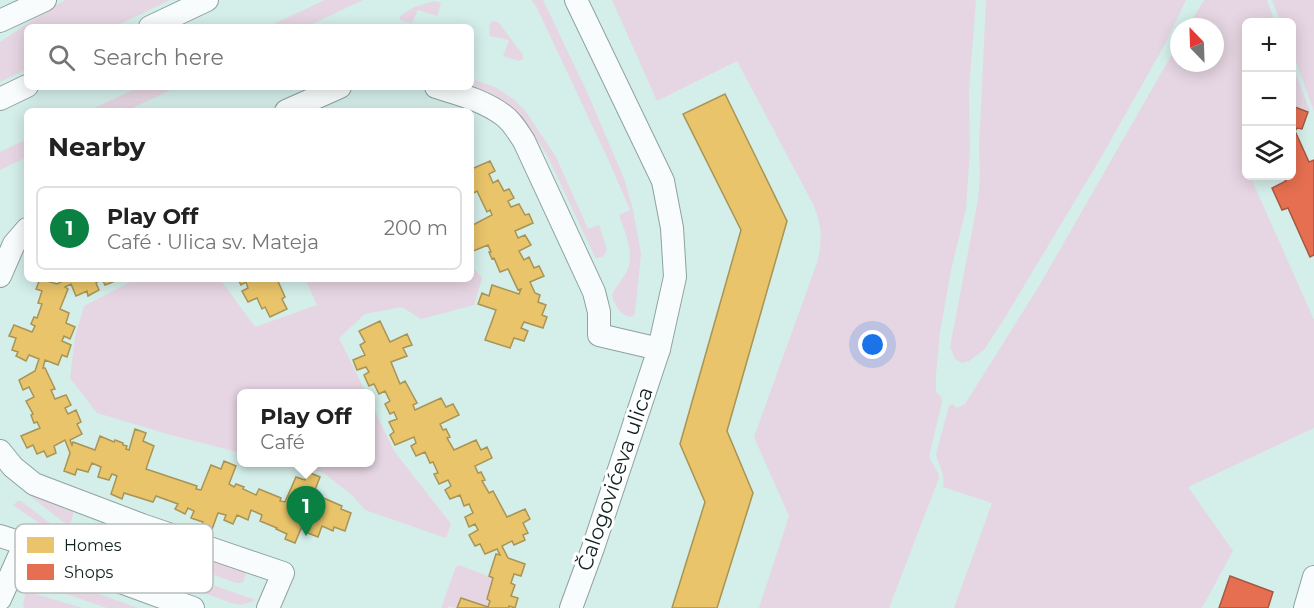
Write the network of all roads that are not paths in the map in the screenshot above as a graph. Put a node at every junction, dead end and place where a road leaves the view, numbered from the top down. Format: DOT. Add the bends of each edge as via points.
graph roads {
  1 [pos="45,0"];
  2 [pos="207,0"];
  3 [pos="576,0"];
  4 [pos="0,21"];
  5 [pos="156,24"];
  6 [pos="24,87"];
  7 [pos="333,90"];
  8 [pos="446,90"];
  9 [pos="0,99"];
  10 [pos="293,108"];
  11 [pos="24,234"];
  12 [pos="0,276"];
  13 [pos="658,349"];
  14 [pos="0,451"];
  15 [pos="0,518"];
  16 [pos="139,524"];
  17 [pos="15,533"];
  18 [pos="0,536"];
  19 [pos="15,540"];
  20 [pos="213,549"];
  21 [pos="15,565"];
  22 [pos="1314,577"];
  23 [pos="151,593"];
  24 [pos="0,599"];
  25 [pos="193,608"];
  26 [pos="268,608"];
  27 [pos="570,608"];
  28 [pos="1305,608"];
  1 -- 4 [label="street"];
  2 -- 5 [label="street"];
  3 -- 13 [label="street, Čalogovićeva ulica" via="663,181 672,228 675,277"];
  6 -- 9 [label="street"];
  7 -- 10 [label="street"];
  8 -- 13 [label="street" via="475,99 503,115 516,128 594,292 599,335"];
  11 -- 12 [label="street"];
  13 -- 27 [label="street, Čalogovićeva ulica"];
  14 -- 16 [label="street" via="34,484"];
  15 -- 17 [label="street"];
  18 -- 19 [label="street"];
  20 -- 26 [label="street" via="283,573"];
  21 -- 24 [label="street"];
  22 -- 28 [label="street"];
  23 -- 25 [label="street"];
}
